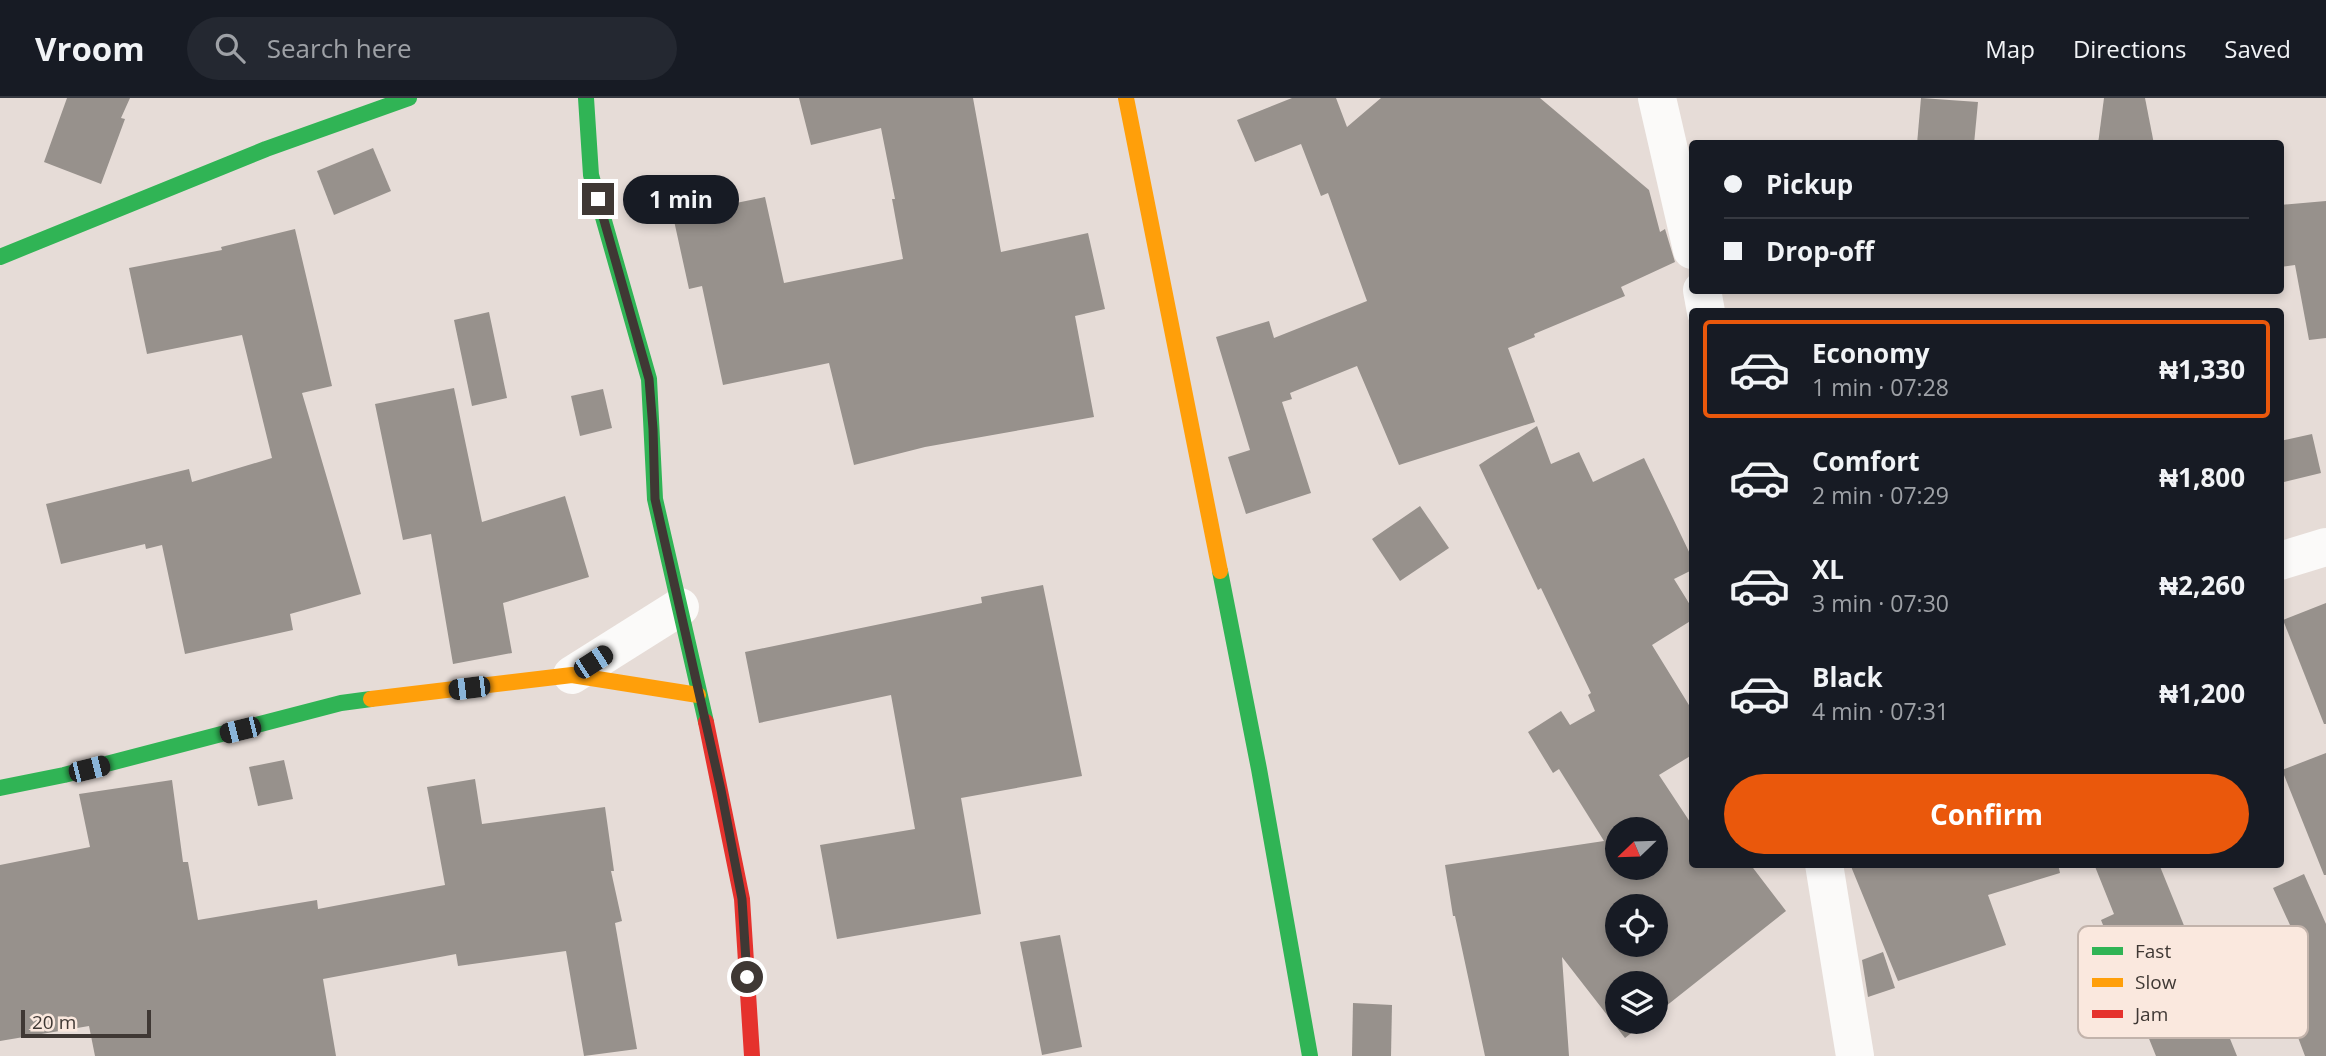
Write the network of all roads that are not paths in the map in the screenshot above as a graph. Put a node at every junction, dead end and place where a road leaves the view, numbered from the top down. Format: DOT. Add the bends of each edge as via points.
graph roads {
  1 [pos="409,98"];
  2 [pos="586,98"];
  3 [pos="1126,98"];
  4 [pos="1657,98"];
  5 [pos="1689,237"];
  6 [pos="0,257"];
  7 [pos="2326,547"];
  8 [pos="2284,560"];
  9 [pos="680,607"];
  10 [pos="572,675"];
  11 [pos="698,695"];
  12 [pos="0,788"];
  13 [pos="1825,868"];
  14 [pos="752,1056"];
  15 [pos="1310,1056"];
  16 [pos="1855,1056"];
  1 -- 6 [label="street" via="266,149"];
  2 -- 9 [label="street" via="591,174 649,379 655,499"];
  3 -- 15 [label="street" via="1256,755"];
  4 -- 5 [label="street"];
  7 -- 8 [label="street"];
  9 -- 10 [label="street"];
  9 -- 11 [label="street"];
  10 -- 11 [label="street"];
  10 -- 12 [label="street" via="341,704"];
  11 -- 14 [label="street" via="742,899"];
  13 -- 16 [label="street"];
}
